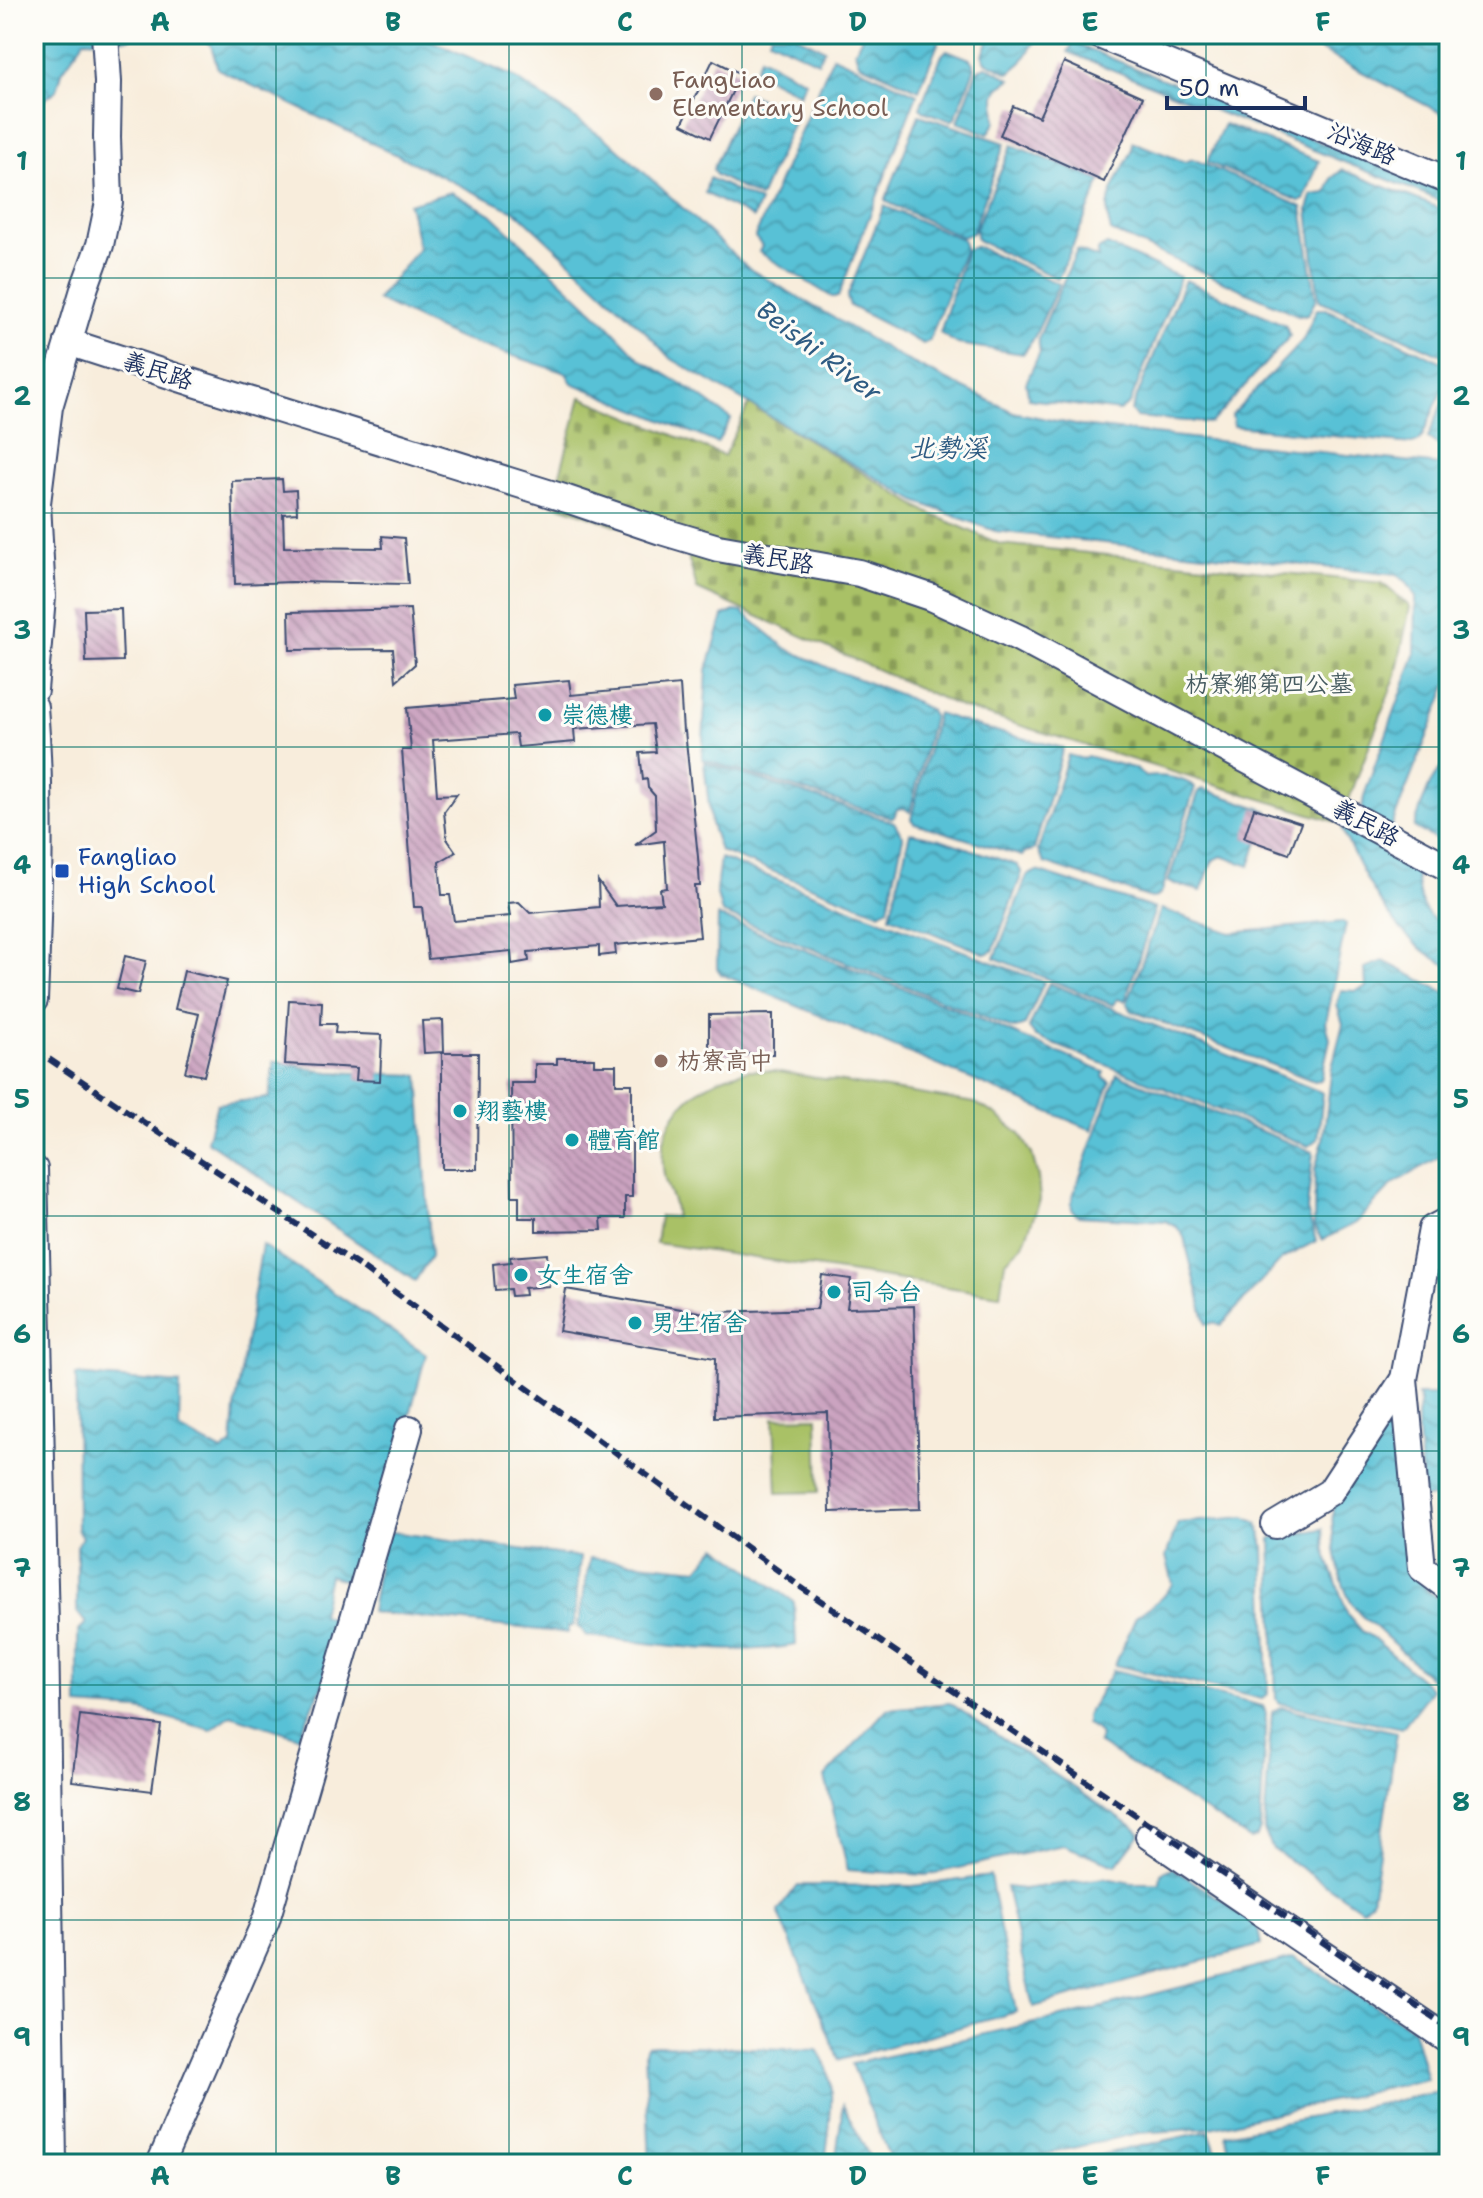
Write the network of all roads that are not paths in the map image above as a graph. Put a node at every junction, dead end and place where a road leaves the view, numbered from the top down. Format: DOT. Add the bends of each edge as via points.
graph roads {
  1 [pos="105,34"];
  2 [pos="1097,34"];
  3 [pos="1449,181"];
  4 [pos="68,342"];
  5 [pos="34,690"];
  6 [pos="34,707"];
  7 [pos="1449,868"];
  8 [pos="34,1000"];
  9 [pos="34,1169"];
  10 [pos="1449,1220"];
  11 [pos="1404,1379"];
  12 [pos="409,1429"];
  13 [pos="1275,1525"];
  14 [pos="1449,1588"];
  15 [pos="1149,1836"];
  16 [pos="1449,2040"];
  17 [pos="53,2164"];
  18 [pos="160,2164"];
  1 -- 4 [label="street" via="109,202"];
  2 -- 3 [label="street, 沿海路"];
  4 -- 5 [label="street" via="49,407 37,503 42,597"];
  4 -- 7 [label="street, 義民路" via="718,548 859,573 930,597 1019,638"];
  6 -- 8 [label="street"];
  9 -- 17 [label="street"];
  10 -- 11 [label="street" via="1432,1229"];
  11 -- 13 [label="street" via="1330,1492"];
  11 -- 14 [label="street" via="1422,1568"];
  12 -- 18 [label="street" via="266,1920"];
  15 -- 16 [label="street"];
}
